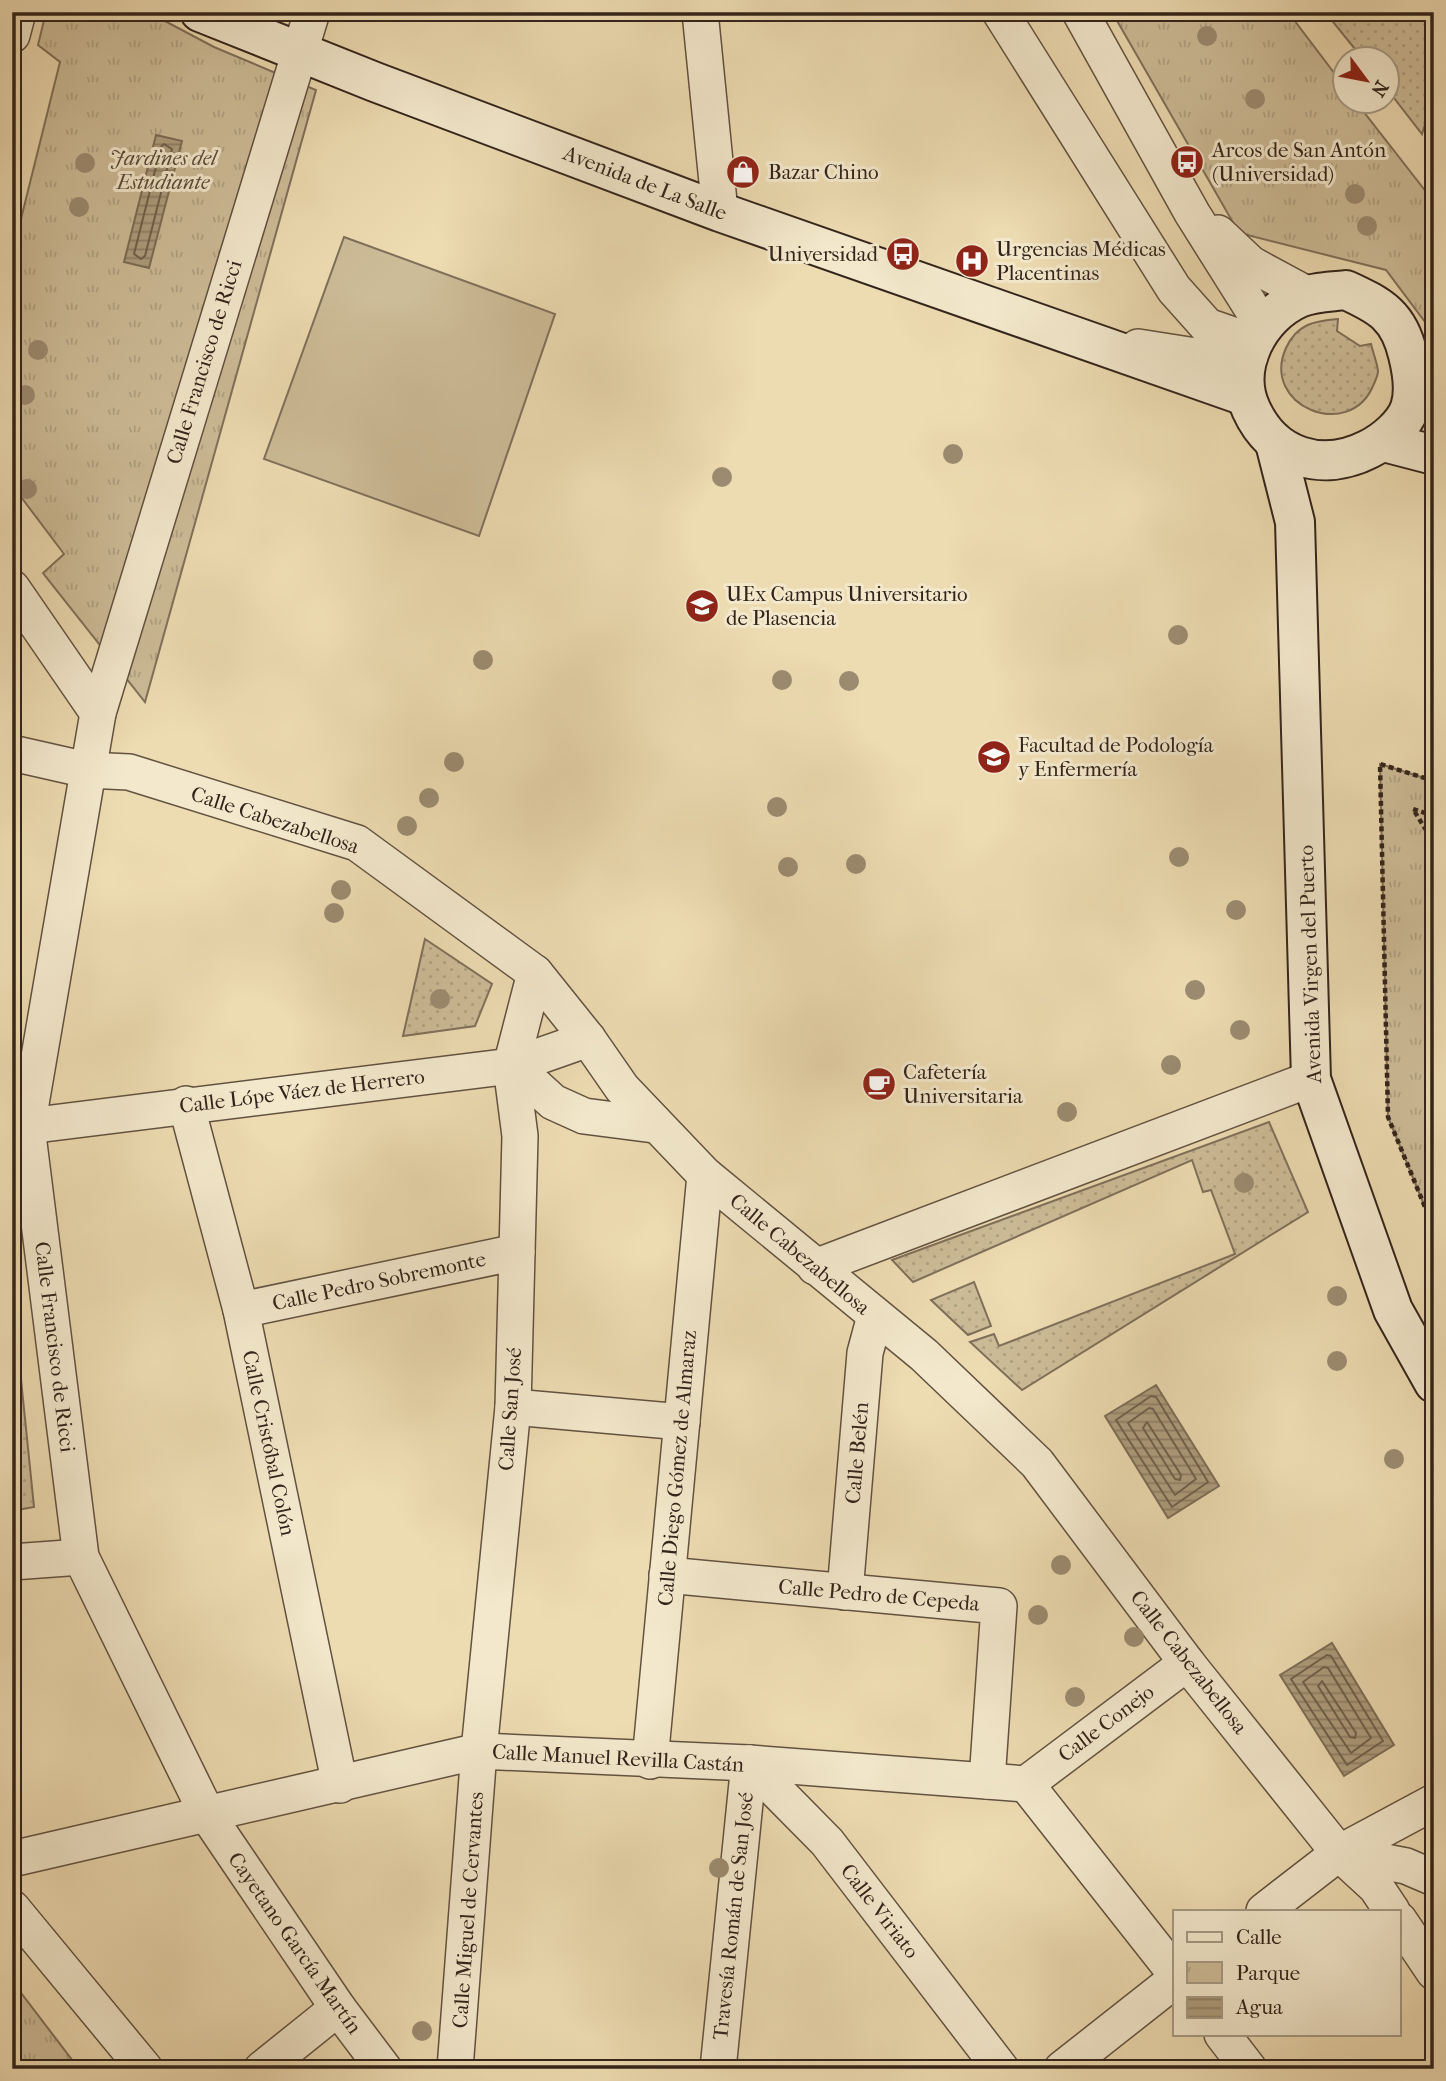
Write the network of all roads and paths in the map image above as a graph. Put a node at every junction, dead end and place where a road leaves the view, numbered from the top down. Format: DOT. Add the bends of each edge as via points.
graph roads {
  1 [pos="18,12"];
  2 [pos="200,12"];
  3 [pos="312,12"];
  4 [pos="700,12"];
  5 [pos="1000,12"];
  6 [pos="1080,12"];
  7 [pos="12,35"];
  8 [pos="298,52"];
  9 [pos="1186,201"];
  10 [pos="720,212"];
  11 [pos="1310,296"];
  12 [pos="1095,341"];
  13 [pos="1255,341"];
  14 [pos="1245,396"];
  15 [pos="1422,417"];
  16 [pos="1384,442"];
  17 [pos="1275,443"];
  18 [pos="1434,456"];
  19 [pos="1325,462"];
  20 [pos="1296,522"];
  21 [pos="12,588"];
  22 [pos="98,713"];
  23 [pos="12,753"];
  24 [pos="87,770"];
  25 [pos="1434,781"];
  26 [pos="1434,816"];
  27 [pos="1434,843"];
  28 [pos="535,973"];
  29 [pos="588,1039"];
  30 [pos="514,1068"];
  31 [pos="1311,1079"];
  32 [pos="622,1088"];
  33 [pos="186,1104"];
  34 [pos="654,1125"];
  35 [pos="20,1127"];
  36 [pos="705,1175"];
  37 [pos="1434,1229"];
  38 [pos="517,1252"];
  39 [pos="815,1267"];
  40 [pos="242,1310"];
  41 [pos="876,1316"];
  42 [pos="1434,1383"];
  43 [pos="513,1406"];
  44 [pos="682,1422"];
  45 [pos="81,1557"];
  46 [pos="12,1562"];
  47 [pos="667,1575"];
  48 [pos="845,1592"];
  49 [pos="1187,1663"];
  50 [pos="479,1751"];
  51 [pos="650,1761"];
  52 [pos="749,1763"];
  53 [pos="987,1782"];
  54 [pos="1026,1784"];
  55 [pos="340,1785"];
  56 [pos="1434,1802"];
  57 [pos="208,1816"];
  58 [pos="1339,1853"];
  59 [pos="12,1859"];
  60 [pos="1434,1878"];
  61 [pos="12,1908"];
  62 [pos="1265,1910"];
  63 [pos="1391,1910"];
  64 [pos="1400,1921"];
  65 [pos="1173,1970"];
  66 [pos="1434,1972"];
  67 [pos="1173,1982"];
  68 [pos="338,2008"];
  69 [pos="1224,2036"];
  70 [pos="456,2068"];
  71 [pos="145,2069"];
  72 [pos="262,2069"];
  73 [pos="384,2069"];
  74 [pos="473,2069"];
  75 [pos="718,2069"];
  76 [pos="1001,2069"];
  77 [pos="1062,2069"];
  78 [pos="1249,2069"];
  1 -- 7 [label="street"];
  2 -- 8 [label="main road, Avenida de La Salle"];
  3 -- 8 [label="street, Calle Francisco de Ricci"];
  4 -- 10 [label="street"];
  5 -- 13 [label="street" via="1174,289 1207,326"];
  6 -- 9 [label="street"];
  8 -- 10 [label="main road, Avenida de La Salle"];
  8 -- 22 [label="street, Calle Francisco de Ricci"];
  9 -- 11 [label="street" via="1251,264"];
  9 -- 13 [label="street"];
  10 -- 12 [label="main road, Avenida de La Salle"];
  11 -- 13 [label="main road" via="1290,304"];
  11 -- 15 [label="main road" via="1346,290 1389,314 1403,334"];
  12 -- 13 [label="street, Avenida de La Salle" via="1189,355"];
  12 -- 14 [label="main road, Avenida de La Salle"];
  13 -- 14 [label="main road" via="1244,381"];
  14 -- 17 [label="main road" via="1256,421"];
  15 -- 16 [label="main road"];
  16 -- 18 [label="main road"];
  16 -- 19 [label="main road" via="1341,461"];
  17 -- 19 [label="main road" via="1284,451"];
  17 -- 20 [label="main road, Avenida Virgen del Puerto"];
  19 -- 20 [label="main road, Avenida Virgen del Puerto"];
  20 -- 31 [label="main road, Avenida Virgen del Puerto"];
  21 -- 22 [label="street"];
  22 -- 24 [label="street, Calle Francisco de Ricci"];
  23 -- 24 [label="street, Calle Cabezabellosa"];
  24 -- 28 [label="street, Calle Cabezabellosa" via="129,772 357,843"];
  24 -- 35 [label="street, Calle Francisco de Ricci"];
  25 -- 37 [label="path" via="1380,764 1388,1116"];
  26 -- 27 [label="path" via="1413,809"];
  28 -- 29 [label="street, Calle Cabezabellosa"];
  28 -- 30 [label="street"];
  29 -- 30 [label="street, Calle Lópe Váez de Herrero"];
  29 -- 32 [label="street, Calle Cabezabellosa"];
  30 -- 32 [label="street" via="555,1092 582,1098"];
  30 -- 33 [label="street, Calle Lópe Váez de Herrero"];
  30 -- 34 [label="street" via="553,1102 584,1116"];
  30 -- 38 [label="street, Calle San José" via="520,1136"];
  31 -- 39 [label="street"];
  31 -- 42 [label="main road, Avenida Virgen del Puerto" via="1393,1310"];
  32 -- 34 [label="street, Calle Cabezabellosa"];
  33 -- 35 [label="street, Calle Lópe Váez de Herrero"];
  33 -- 40 [label="street, Calle Cristóbal Colón"];
  34 -- 36 [label="street, Calle Cabezabellosa"];
  35 -- 45 [label="street, Calle Francisco de Ricci"];
  36 -- 39 [label="street, Calle Cabezabellosa"];
  36 -- 44 [label="street, Calle Diego Gómez de Almaraz"];
  38 -- 40 [label="street, Calle Pedro Sobremonte"];
  38 -- 43 [label="street, Calle San José"];
  39 -- 41 [label="street, Calle Cabezabellosa"];
  40 -- 55 [label="street, Calle Cristóbal Colón"];
  41 -- 48 [label="street, Calle Belén" via="865,1353"];
  41 -- 49 [label="street, Calle Cabezabellosa" via="1037,1462"];
  43 -- 44 [label="street"];
  43 -- 50 [label="street, Calle San José"];
  44 -- 47 [label="street, Calle Diego Gómez de Almaraz"];
  45 -- 46 [label="street"];
  45 -- 57 [label="street, Calle Francisco de Ricci"];
  47 -- 48 [label="street, Calle Pedro de Cepeda"];
  47 -- 51 [label="street, Calle Diego Gómez de Almaraz"];
  48 -- 53 [label="street, Calle Pedro de Cepeda" via="999,1606"];
  49 -- 54 [label="street, Calle Conejo"];
  49 -- 58 [label="street, Calle Cabezabellosa"];
  50 -- 51 [label="street, Calle Manuel Revilla Castán"];
  50 -- 55 [label="street, Calle Manuel Revilla Castán"];
  50 -- 70 [label="street, Calle Miguel de Cervantes"];
  51 -- 52 [label="street, Calle Manuel Revilla Castán"];
  52 -- 53 [label="street, Calle Manuel Revilla Castán"];
  52 -- 75 [label="street, Travesía Román de San José"];
  52 -- 76 [label="street, Calle Viriato" via="827,1842"];
  53 -- 54 [label="street, Calle Manuel Revilla Castán"];
  54 -- 65 [label="street"];
  55 -- 57 [label="street, Calle Manuel Revilla Castán"];
  56 -- 58 [label="street"];
  57 -- 59 [label="street, Calle Manuel Revilla Castán"];
  57 -- 68 [label="street, Cayetano García Martín"];
  58 -- 60 [label="street" via="1406,1866"];
  58 -- 62 [label="street"];
  58 -- 63 [label="street, Calle Cabezabellosa" via="1376,1887"];
  61 -- 71 [label="street"];
  64 -- 66 [label="street"];
  67 -- 77 [label="street"];
  68 -- 72 [label="street"];
  68 -- 73 [label="street, Cayetano García Martín"];
  69 -- 78 [label="street"];
  70 -- 74 [label="street"];
}
